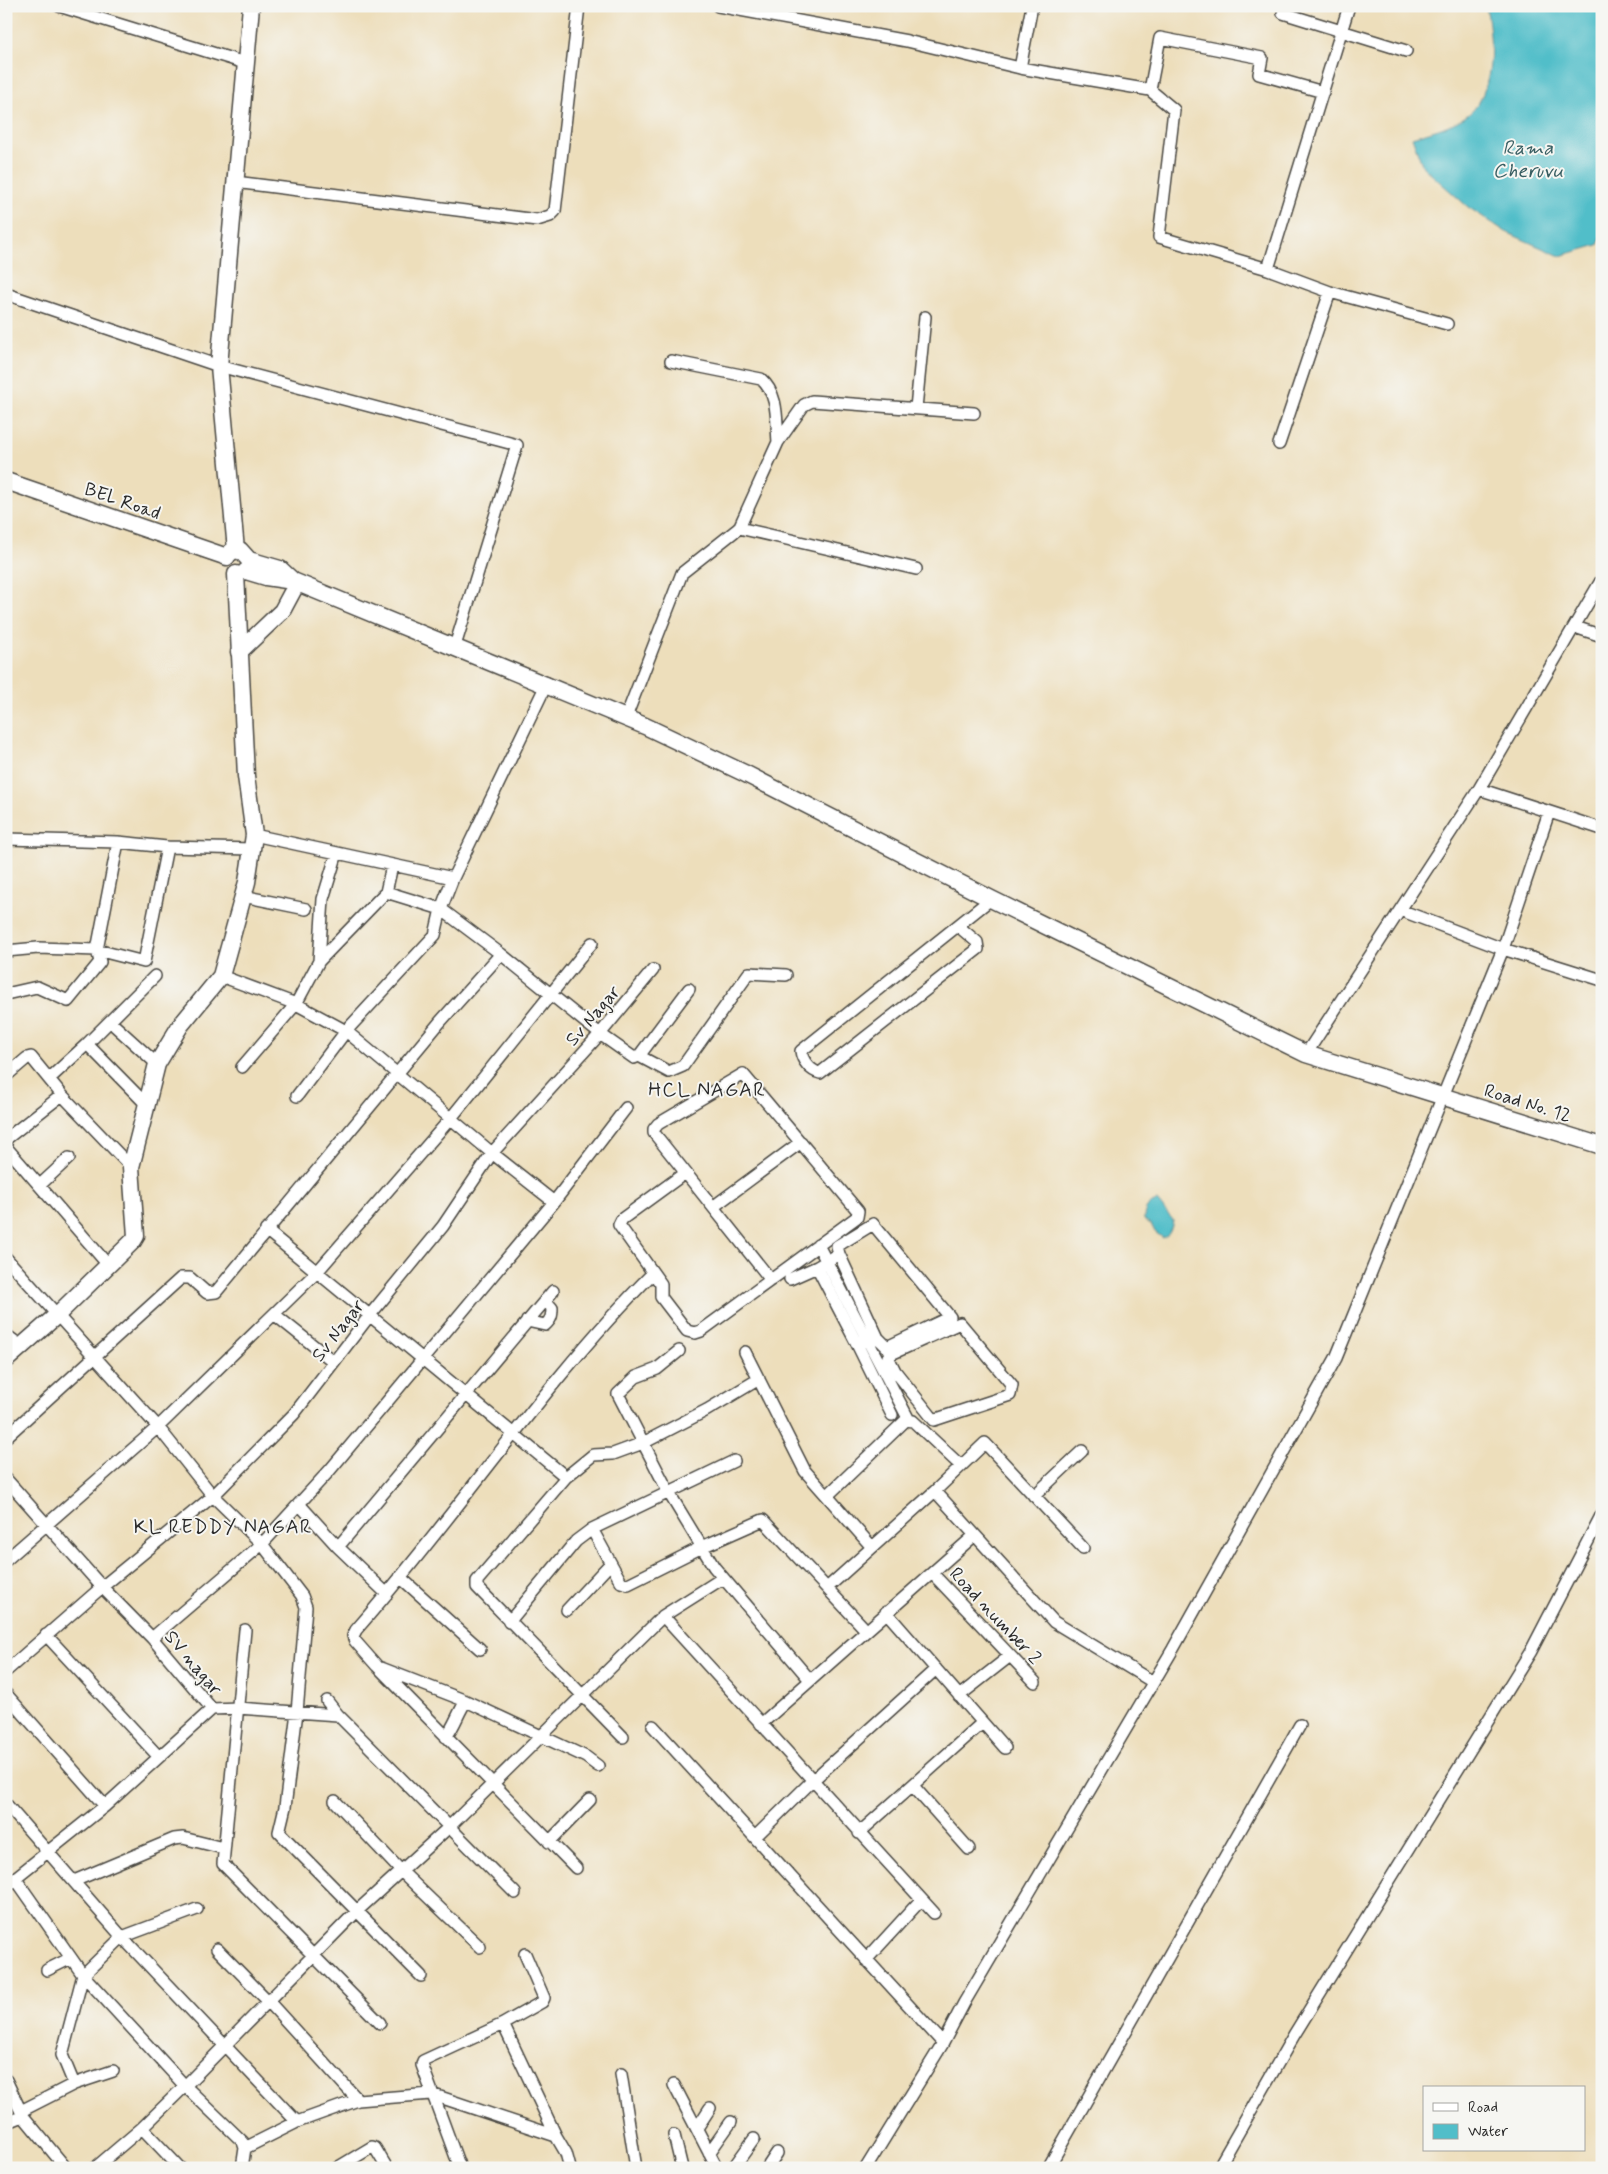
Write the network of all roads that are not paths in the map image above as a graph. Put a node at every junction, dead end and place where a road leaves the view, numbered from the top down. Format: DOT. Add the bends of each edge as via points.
graph roads {
  1 [pos="59,6"];
  2 [pos="252,6"];
  3 [pos="579,6"];
  4 [pos="718,6"];
  5 [pos="1032,6"];
  6 [pos="1349,6"];
  7 [pos="1283,14"];
  8 [pos="1342,32"];
  9 [pos="1406,51"];
  10 [pos="245,63"];
  11 [pos="1020,68"];
  12 [pos="1150,90"];
  13 [pos="1323,92"];
  14 [pos="234,182"];
  15 [pos="1268,269"];
  16 [pos="1330,292"];
  17 [pos="6,294"];
  18 [pos="925,316"];
  19 [pos="1446,324"];
  20 [pos="672,361"];
  21 [pos="219,366"];
  22 [pos="916,408"];
  23 [pos="974,413"];
  24 [pos="778,442"];
  25 [pos="1279,444"];
  26 [pos="6,481"];
  27 [pos="6,490"];
  28 [pos="739,528"];
  29 [pos="181,546"];
  30 [pos="236,563"];
  31 [pos="916,569"];
  32 [pos="1602,579"];
  33 [pos="295,582"];
  34 [pos="1575,627"];
  35 [pos="1602,636"];
  36 [pos="455,646"];
  37 [pos="239,652"];
  38 [pos="546,683"];
  39 [pos="626,717"];
  40 [pos="1479,788"];
  41 [pos="1549,812"];
  42 [pos="1602,829"];
  43 [pos="6,839"];
  44 [pos="118,842"];
  45 [pos="253,842"];
  46 [pos="167,847"];
  47 [pos="337,853"];
  48 [pos="392,866"];
  49 [pos="453,878"];
  50 [pos="386,892"];
  51 [pos="243,896"];
  52 [pos="991,899"];
  53 [pos="306,909"];
  54 [pos="441,909"];
  55 [pos="1400,910"];
  56 [pos="958,926"];
  57 [pos="592,943"];
  58 [pos="1503,949"];
  59 [pos="97,950"];
  60 [pos="6,951"];
  61 [pos="501,954"];
  62 [pos="319,961"];
  63 [pos="653,970"];
  64 [pos="786,975"];
  65 [pos="155,976"];
  66 [pos="221,976"];
  67 [pos="1602,980"];
  68 [pos="690,989"];
  69 [pos="550,993"];
  70 [pos="6,994"];
  71 [pos="296,1004"];
  72 [pos="115,1026"];
  73 [pos="346,1031"];
  74 [pos="600,1034"];
  75 [pos="87,1044"];
  76 [pos="1306,1054"];
  77 [pos="639,1056"];
  78 [pos="157,1064"];
  79 [pos="242,1067"];
  80 [pos="399,1073"];
  81 [pos="6,1076"];
  82 [pos="50,1079"];
  83 [pos="62,1095"];
  84 [pos="297,1096"];
  85 [pos="1442,1096"];
  86 [pos="146,1103"];
  87 [pos="626,1108"];
  88 [pos="450,1118"];
  89 [pos="6,1140"];
  90 [pos="801,1142"];
  91 [pos="1602,1146"];
  92 [pos="6,1147"];
  93 [pos="492,1153"];
  94 [pos="68,1158"];
  95 [pos="131,1167"];
  96 [pos="685,1173"];
  97 [pos="40,1185"];
  98 [pos="554,1202"];
  99 [pos="713,1207"];
  100 [pos="266,1230"];
  101 [pos="818,1245"];
  102 [pos="838,1254"];
  103 [pos="6,1258"];
  104 [pos="828,1261"];
  105 [pos="109,1266"];
  106 [pos="817,1267"];
  107 [pos="317,1272"];
  108 [pos="653,1273"];
  109 [pos="790,1278"];
  110 [pos="771,1280"];
  111 [pos="274,1314"];
  112 [pos="370,1315"];
  113 [pos="56,1316"];
  114 [pos="527,1321"];
  115 [pos="6,1335"];
  116 [pos="873,1339"];
  117 [pos="856,1342"];
  118 [pos="21,1346"];
  119 [pos="679,1351"];
  120 [pos="745,1352"];
  121 [pos="94,1356"];
  122 [pos="423,1359"];
  123 [pos="6,1360"];
  124 [pos="334,1362"];
  125 [pos="890,1373"];
  126 [pos="759,1379"];
  127 [pos="465,1394"];
  128 [pos="892,1415"];
  129 [pos="909,1420"];
  130 [pos="158,1427"];
  131 [pos="512,1433"];
  132 [pos="6,1437"];
  133 [pos="643,1443"];
  134 [pos="1082,1451"];
  135 [pos="734,1461"];
  136 [pos="961,1466"];
  137 [pos="566,1478"];
  138 [pos="6,1479"];
  139 [pos="935,1491"];
  140 [pos="669,1493"];
  141 [pos="213,1496"];
  142 [pos="827,1496"];
  143 [pos="1034,1496"];
  144 [pos="299,1504"];
  145 [pos="1602,1514"];
  146 [pos="47,1523"];
  147 [pos="592,1529"];
  148 [pos="975,1535"];
  149 [pos="262,1544"];
  150 [pos="338,1547"];
  151 [pos="702,1547"];
  152 [pos="872,1547"];
  153 [pos="1083,1548"];
  154 [pos="6,1560"];
  155 [pos="610,1564"];
  156 [pos="932,1573"];
  157 [pos="400,1577"];
  158 [pos="723,1578"];
  159 [pos="102,1587"];
  160 [pos="827,1588"];
  161 [pos="387,1594"];
  162 [pos="567,1610"];
  163 [pos="886,1612"];
  164 [pos="663,1616"];
  165 [pos="509,1622"];
  166 [pos="245,1630"];
  167 [pos="866,1630"];
  168 [pos="46,1635"];
  169 [pos="152,1638"];
  170 [pos="480,1649"];
  171 [pos="1010,1656"];
  172 [pos="377,1666"];
  173 [pos="936,1669"];
  174 [pos="6,1671"];
  175 [pos="810,1680"];
  176 [pos="1035,1682"];
  177 [pos="1153,1682"];
  178 [pos="6,1694"];
  179 [pos="581,1695"];
  180 [pos="959,1696"];
  181 [pos="328,1701"];
  182 [pos="466,1701"];
  183 [pos="238,1708"];
  184 [pos="212,1709"];
  185 [pos="297,1712"];
  186 [pos="338,1715"];
  187 [pos="982,1723"];
  188 [pos="761,1724"];
  189 [pos="1300,1725"];
  190 [pos="653,1726"];
  191 [pos="446,1737"];
  192 [pos="541,1737"];
  193 [pos="623,1737"];
  194 [pos="1005,1748"];
  195 [pos="159,1757"];
  196 [pos="598,1766"];
  197 [pos="812,1781"];
  198 [pos="491,1784"];
  199 [pos="913,1786"];
  200 [pos="590,1800"];
  201 [pos="335,1801"];
  202 [pos="6,1804"];
  203 [pos="105,1806"];
  204 [pos="448,1828"];
  205 [pos="859,1833"];
  206 [pos="755,1837"];
  207 [pos="549,1842"];
  208 [pos="223,1848"];
  209 [pos="968,1849"];
  210 [pos="48,1852"];
  211 [pos="576,1868"];
  212 [pos="401,1871"];
  213 [pos="15,1878"];
  214 [pos="74,1881"];
  215 [pos="6,1889"];
  216 [pos="515,1893"];
  217 [pos="920,1901"];
  218 [pos="197,1909"];
  219 [pos="357,1911"];
  220 [pos="934,1914"];
  221 [pos="122,1937"];
  222 [pos="480,1947"];
  223 [pos="217,1950"];
  224 [pos="525,1954"];
  225 [pos="313,1956"];
  226 [pos="71,1958"];
  227 [pos="866,1960"];
  228 [pos="47,1970"];
  229 [pos="83,1975"];
  230 [pos="421,1976"];
  231 [pos="269,2002"];
  232 [pos="380,2023"];
  233 [pos="503,2024"];
  234 [pos="943,2042"];
  235 [pos="226,2044"];
  236 [pos="113,2071"];
  237 [pos="621,2074"];
  238 [pos="6,2080"];
  239 [pos="74,2084"];
  240 [pos="674,2084"];
  241 [pos="185,2086"];
  242 [pos="431,2094"];
  243 [pos="358,2100"];
  244 [pos="710,2108"];
  245 [pos="22,2114"];
  246 [pos="297,2122"];
  247 [pos="731,2122"];
  248 [pos="6,2123"];
  249 [pos="142,2128"];
  250 [pos="697,2128"];
  251 [pos="674,2135"];
  252 [pos="556,2136"];
  253 [pos="754,2139"];
  254 [pos="245,2148"];
  255 [pos="709,2153"];
  256 [pos="777,2153"];
  257 [pos="66,2168"];
  258 [pos="95,2168"];
  259 [pos="180,2168"];
  260 [pos="242,2168"];
  261 [pos="337,2168"];
  262 [pos="386,2168"];
  263 [pos="460,2168"];
  264 [pos="570,2168"];
  265 [pos="636,2168"];
  266 [pos="682,2168"];
  267 [pos="717,2168"];
  268 [pos="733,2168"];
  269 [pos="767,2168"];
  270 [pos="866,2168"];
  271 [pos="1048,2168"];
  272 [pos="1218,2168"];
  1 -- 10 [label="street"];
  2 -- 10 [label="street"];
  3 -- 14 [label="street" via="555,211 550,216 537,220"];
  4 -- 11 [label="street" via="907,41"];
  5 -- 11 [label="street"];
  6 -- 8 [label="street"];
  7 -- 8 [label="street"];
  8 -- 9 [label="street"];
  8 -- 13 [label="street"];
  10 -- 14 [label="street"];
  11 -- 12 [label="street"];
  12 -- 13 [label="street" via="1160,38 1262,58 1259,74"];
  12 -- 15 [label="street" via="1174,110 1159,237"];
  13 -- 15 [label="street"];
  14 -- 21 [label="street"];
  15 -- 16 [label="street"];
  16 -- 19 [label="street"];
  16 -- 25 [label="street"];
  17 -- 21 [label="street"];
  18 -- 22 [label="street"];
  20 -- 24 [label="street" via="760,379 770,387 773,395"];
  21 -- 30 [label="street"];
  21 -- 36 [label="street" via="517,445"];
  22 -- 23 [label="street"];
  22 -- 24 [label="street" via="812,401 804,405"];
  24 -- 28 [label="street"];
  26 -- 29 [label="street, BEL Road"];
  27 -- 29 [label="street, BEL Road"];
  28 -- 31 [label="street"];
  28 -- 39 [label="street" via="682,573"];
  29 -- 30 [label="street, BEL Road"];
  30 -- 33 [label="street, BEL Road" via="280,569"];
  30 -- 37 [label="street"];
  32 -- 34 [label="street"];
  33 -- 36 [label="street, BEL Road"];
  33 -- 37 [label="street" via="282,611"];
  34 -- 35 [label="street"];
  34 -- 40 [label="street"];
  36 -- 38 [label="street, BEL Road"];
  37 -- 45 [label="street"];
  38 -- 39 [label="street, BEL Road"];
  38 -- 49 [label="street"];
  39 -- 52 [label="street, BEL Road" via="744,772"];
  40 -- 41 [label="street"];
  40 -- 55 [label="street"];
  41 -- 42 [label="street"];
  41 -- 58 [label="street"];
  43 -- 44 [label="street"];
  44 -- 46 [label="street"];
  44 -- 59 [label="street"];
  45 -- 46 [label="street"];
  45 -- 47 [label="street"];
  45 -- 51 [label="street"];
  46 -- 59 [label="street" via="144,962"];
  47 -- 48 [label="street"];
  47 -- 62 [label="street" via="323,899"];
  48 -- 49 [label="street"];
  48 -- 50 [label="street"];
  49 -- 54 [label="street"];
  50 -- 54 [label="street"];
  50 -- 62 [label="street"];
  51 -- 53 [label="street"];
  51 -- 66 [label="street"];
  52 -- 56 [label="street"];
  52 -- 76 [label="street, Road No. 12"];
  54 -- 61 [label="street"];
  54 -- 73 [label="street" via="435,935"];
  55 -- 58 [label="street"];
  55 -- 76 [label="street"];
  56 -- 56 [label="street" via="977,942 978,949 820,1073 812,1070 801,1051"];
  57 -- 69 [label="street"];
  58 -- 67 [label="street"];
  58 -- 85 [label="street"];
  59 -- 60 [label="street" via="38,948"];
  59 -- 70 [label="street" via="100,962 68,1001 37,987"];
  61 -- 69 [label="street"];
  61 -- 80 [label="street"];
  62 -- 71 [label="street"];
  63 -- 74 [label="street, Sv Nagar"];
  64 -- 77 [label="street" via="748,973 683,1066 669,1072"];
  65 -- 75 [label="street"];
  66 -- 71 [label="street"];
  66 -- 78 [label="street" via="180,1026"];
  68 -- 77 [label="street"];
  69 -- 74 [label="street"];
  69 -- 88 [label="street"];
  71 -- 73 [label="street"];
  71 -- 79 [label="street"];
  72 -- 78 [label="street"];
  73 -- 80 [label="street"];
  73 -- 84 [label="street"];
  74 -- 77 [label="street" via="630,1056"];
  74 -- 93 [label="street, Sv Nagar"];
  75 -- 82 [label="street"];
  75 -- 86 [label="street"];
  76 -- 85 [label="street, Road No. 12"];
  78 -- 86 [label="street"];
  80 -- 88 [label="street"];
  80 -- 100 [label="street"];
  81 -- 82 [label="street" via="31,1057"];
  82 -- 83 [label="street"];
  83 -- 89 [label="street"];
  83 -- 95 [label="street"];
  85 -- 91 [label="street, Road No. 12"];
  85 -- 177 [label="street" via="1336,1358"];
  86 -- 95 [label="street"];
  87 -- 98 [label="street"];
  88 -- 93 [label="street"];
  88 -- 107 [label="street"];
  90 -- 96 [label="street" via="743,1074 654,1129"];
  90 -- 99 [label="street"];
  90 -- 101 [label="street" via="858,1211 857,1218"];
  92 -- 97 [label="street"];
  93 -- 98 [label="street"];
  93 -- 112 [label="street, Sv Nagar" via="443,1226"];
  94 -- 97 [label="street"];
  95 -- 105 [label="street" via="136,1236"];
  96 -- 99 [label="street"];
  96 -- 108 [label="street" via="622,1219 619,1225"];
  97 -- 105 [label="street"];
  98 -- 122 [label="street"];
  99 -- 110 [label="street"];
  100 -- 107 [label="street"];
  100 -- 121 [label="street" via="216,1292 208,1293 190,1278 181,1278"];
  101 -- 104 [label="street"];
  101 -- 110 [label="street"];
  102 -- 104 [label="street"];
  102 -- 116 [label="street"];
  102 -- 116 [label="street" via="837,1246 873,1224 950,1317 887,1347"];
  103 -- 113 [label="street"];
  104 -- 106 [label="street"];
  104 -- 116 [label="street"];
  105 -- 113 [label="street"];
  106 -- 109 [label="street"];
  106 -- 117 [label="street"];
  107 -- 111 [label="street"];
  107 -- 112 [label="street"];
  108 -- 110 [label="street" via="661,1284 661,1297 687,1331 695,1333"];
  108 -- 131 [label="street"];
  111 -- 124 [label="street"];
  111 -- 130 [label="street"];
  112 -- 122 [label="street"];
  112 -- 124 [label="street, Sv Nagar"];
  113 -- 118 [label="street"];
  113 -- 121 [label="street"];
  114 -- 114 [label="street" via="549,1296 552,1308 549,1322 538,1326"];
  114 -- 127 [label="street"];
  115 -- 118 [label="street"];
  116 -- 117 [label="street"];
  116 -- 125 [label="street"];
  117 -- 128 [label="street"];
  118 -- 123 [label="street"];
  119 -- 133 [label="street" via="657,1369 636,1377 618,1394"];
  120 -- 126 [label="street"];
  121 -- 130 [label="street"];
  121 -- 132 [label="street"];
  122 -- 127 [label="street"];
  122 -- 144 [label="street"];
  124 -- 141 [label="street, Sv Nagar" via="294,1414"];
  125 -- 125 [label="street" via="888,1356 960,1323 1012,1385 1010,1395 934,1420"];
  125 -- 129 [label="street"];
  126 -- 133 [label="street"];
  126 -- 142 [label="street" via="805,1471"];
  127 -- 131 [label="street"];
  127 -- 150 [label="street"];
  129 -- 136 [label="street"];
  129 -- 142 [label="street" via="903,1422"];
  130 -- 141 [label="street"];
  130 -- 146 [label="street"];
  131 -- 137 [label="street"];
  131 -- 157 [label="street"];
  133 -- 137 [label="street" via="613,1454 593,1455"];
  133 -- 140 [label="street"];
  134 -- 143 [label="street"];
  135 -- 140 [label="street"];
  136 -- 139 [label="street"];
  136 -- 143 [label="street" via="985,1443"];
  137 -- 165 [label="street" via="477,1581 477,1587"];
  138 -- 146 [label="street, SV nagar"];
  139 -- 148 [label="street"];
  139 -- 152 [label="street"];
  140 -- 147 [label="street"];
  140 -- 151 [label="street"];
  141 -- 149 [label="street"];
  141 -- 159 [label="street, Sv Nagar"];
  142 -- 152 [label="street"];
  143 -- 153 [label="street"];
  144 -- 149 [label="street"];
  144 -- 150 [label="street"];
  145 -- 272 [label="street" via="1531,1651 1294,2035"];
  146 -- 154 [label="street"];
  146 -- 159 [label="street, SV nagar"];
  147 -- 155 [label="street"];
  147 -- 165 [label="street" via="576,1541"];
  148 -- 156 [label="street"];
  148 -- 177 [label="street" via="1054,1622"];
  149 -- 169 [label="street"];
  149 -- 185 [label="street" via="302,1596 306,1606"];
  150 -- 161 [label="street"];
  151 -- 155 [label="street" via="628,1584 621,1582"];
  151 -- 158 [label="street"];
  151 -- 160 [label="street" via="763,1520"];
  152 -- 160 [label="street"];
  155 -- 162 [label="street"];
  156 -- 163 [label="street"];
  156 -- 171 [label="street, Road number 2"];
  157 -- 161 [label="street"];
  157 -- 170 [label="street"];
  158 -- 164 [label="street"];
  158 -- 175 [label="street"];
  159 -- 168 [label="street, Sv Nagar"];
  159 -- 169 [label="street, SV nagar"];
  160 -- 167 [label="street"];
  161 -- 172 [label="street" via="354,1636"];
  163 -- 167 [label="street"];
  163 -- 173 [label="street"];
  164 -- 179 [label="street"];
  164 -- 188 [label="street"];
  165 -- 179 [label="street"];
  166 -- 183 [label="street"];
  167 -- 175 [label="street"];
  168 -- 174 [label="street, Sv Nagar"];
  168 -- 195 [label="street"];
  169 -- 184 [label="street, SV nagar"];
  171 -- 176 [label="street, Road number 2"];
  171 -- 180 [label="street"];
  172 -- 182 [label="street"];
  172 -- 191 [label="street"];
  173 -- 180 [label="street"];
  173 -- 197 [label="street"];
  175 -- 188 [label="street"];
  177 -- 234 [label="street"];
  178 -- 203 [label="street"];
  179 -- 192 [label="street"];
  179 -- 193 [label="street"];
  180 -- 187 [label="street"];
  181 -- 186 [label="street"];
  182 -- 191 [label="street"];
  182 -- 192 [label="street"];
  183 -- 184 [label="street"];
  183 -- 185 [label="street"];
  183 -- 208 [label="street"];
  184 -- 195 [label="street, SV nagar"];
  185 -- 186 [label="street"];
  185 -- 219 [label="street" via="279,1832"];
  186 -- 204 [label="street"];
  187 -- 194 [label="street"];
  187 -- 199 [label="street"];
  188 -- 197 [label="street"];
  189 -- 271 [label="street"];
  190 -- 206 [label="street"];
  191 -- 198 [label="street"];
  192 -- 196 [label="street" via="586,1757"];
  192 -- 198 [label="street"];
  195 -- 203 [label="street, SV nagar"];
  197 -- 205 [label="street"];
  197 -- 206 [label="street"];
  198 -- 204 [label="street"];
  198 -- 207 [label="street"];
  199 -- 205 [label="street"];
  199 -- 209 [label="street"];
  200 -- 207 [label="street"];
  201 -- 212 [label="street"];
  202 -- 210 [label="street"];
  203 -- 210 [label="street, SV nagar"];
  204 -- 212 [label="street"];
  204 -- 216 [label="street"];
  205 -- 217 [label="street"];
  206 -- 227 [label="street"];
  207 -- 211 [label="street"];
  208 -- 214 [label="street" via="183,1838 174,1839"];
  208 -- 225 [label="street" via="225,1867"];
  210 -- 213 [label="street, SV nagar"];
  210 -- 214 [label="street"];
  212 -- 219 [label="street"];
  212 -- 222 [label="street"];
  213 -- 215 [label="street, SV nagar"];
  213 -- 226 [label="street"];
  214 -- 221 [label="street"];
  217 -- 220 [label="street"];
  217 -- 227 [label="street"];
  218 -- 221 [label="street"];
  219 -- 225 [label="street"];
  219 -- 230 [label="street"];
  221 -- 229 [label="street"];
  221 -- 235 [label="street"];
  223 -- 231 [label="street"];
  224 -- 233 [label="street" via="544,1998 536,2007"];
  225 -- 231 [label="street"];
  225 -- 232 [label="street"];
  226 -- 228 [label="street"];
  226 -- 229 [label="street"];
  227 -- 234 [label="street"];
  229 -- 239 [label="street" via="62,2055"];
  229 -- 241 [label="street"];
  231 -- 235 [label="street"];
  231 -- 243 [label="street"];
  233 -- 242 [label="street" via="423,2061"];
  233 -- 252 [label="street"];
  234 -- 270 [label="street"];
  235 -- 241 [label="street"];
  235 -- 246 [label="street"];
  236 -- 239 [label="street"];
  237 -- 265 [label="street"];
  238 -- 245 [label="street"];
  239 -- 245 [label="street"];
  240 -- 250 [label="street"];
  241 -- 249 [label="street"];
  241 -- 254 [label="street" via="243,2142"];
  242 -- 243 [label="street"];
  242 -- 252 [label="street"];
  242 -- 263 [label="street"];
  243 -- 246 [label="street"];
  244 -- 250 [label="street"];
  245 -- 248 [label="street"];
  245 -- 257 [label="street"];
  246 -- 254 [label="street"];
  247 -- 255 [label="street"];
  249 -- 258 [label="street"];
  249 -- 259 [label="street"];
  250 -- 255 [label="street"];
  251 -- 266 [label="street"];
  252 -- 264 [label="street"];
  253 -- 268 [label="street"];
  254 -- 260 [label="street"];
  255 -- 267 [label="street"];
  256 -- 269 [label="street"];
  261 -- 262 [label="street" via="372,2147"];
}
